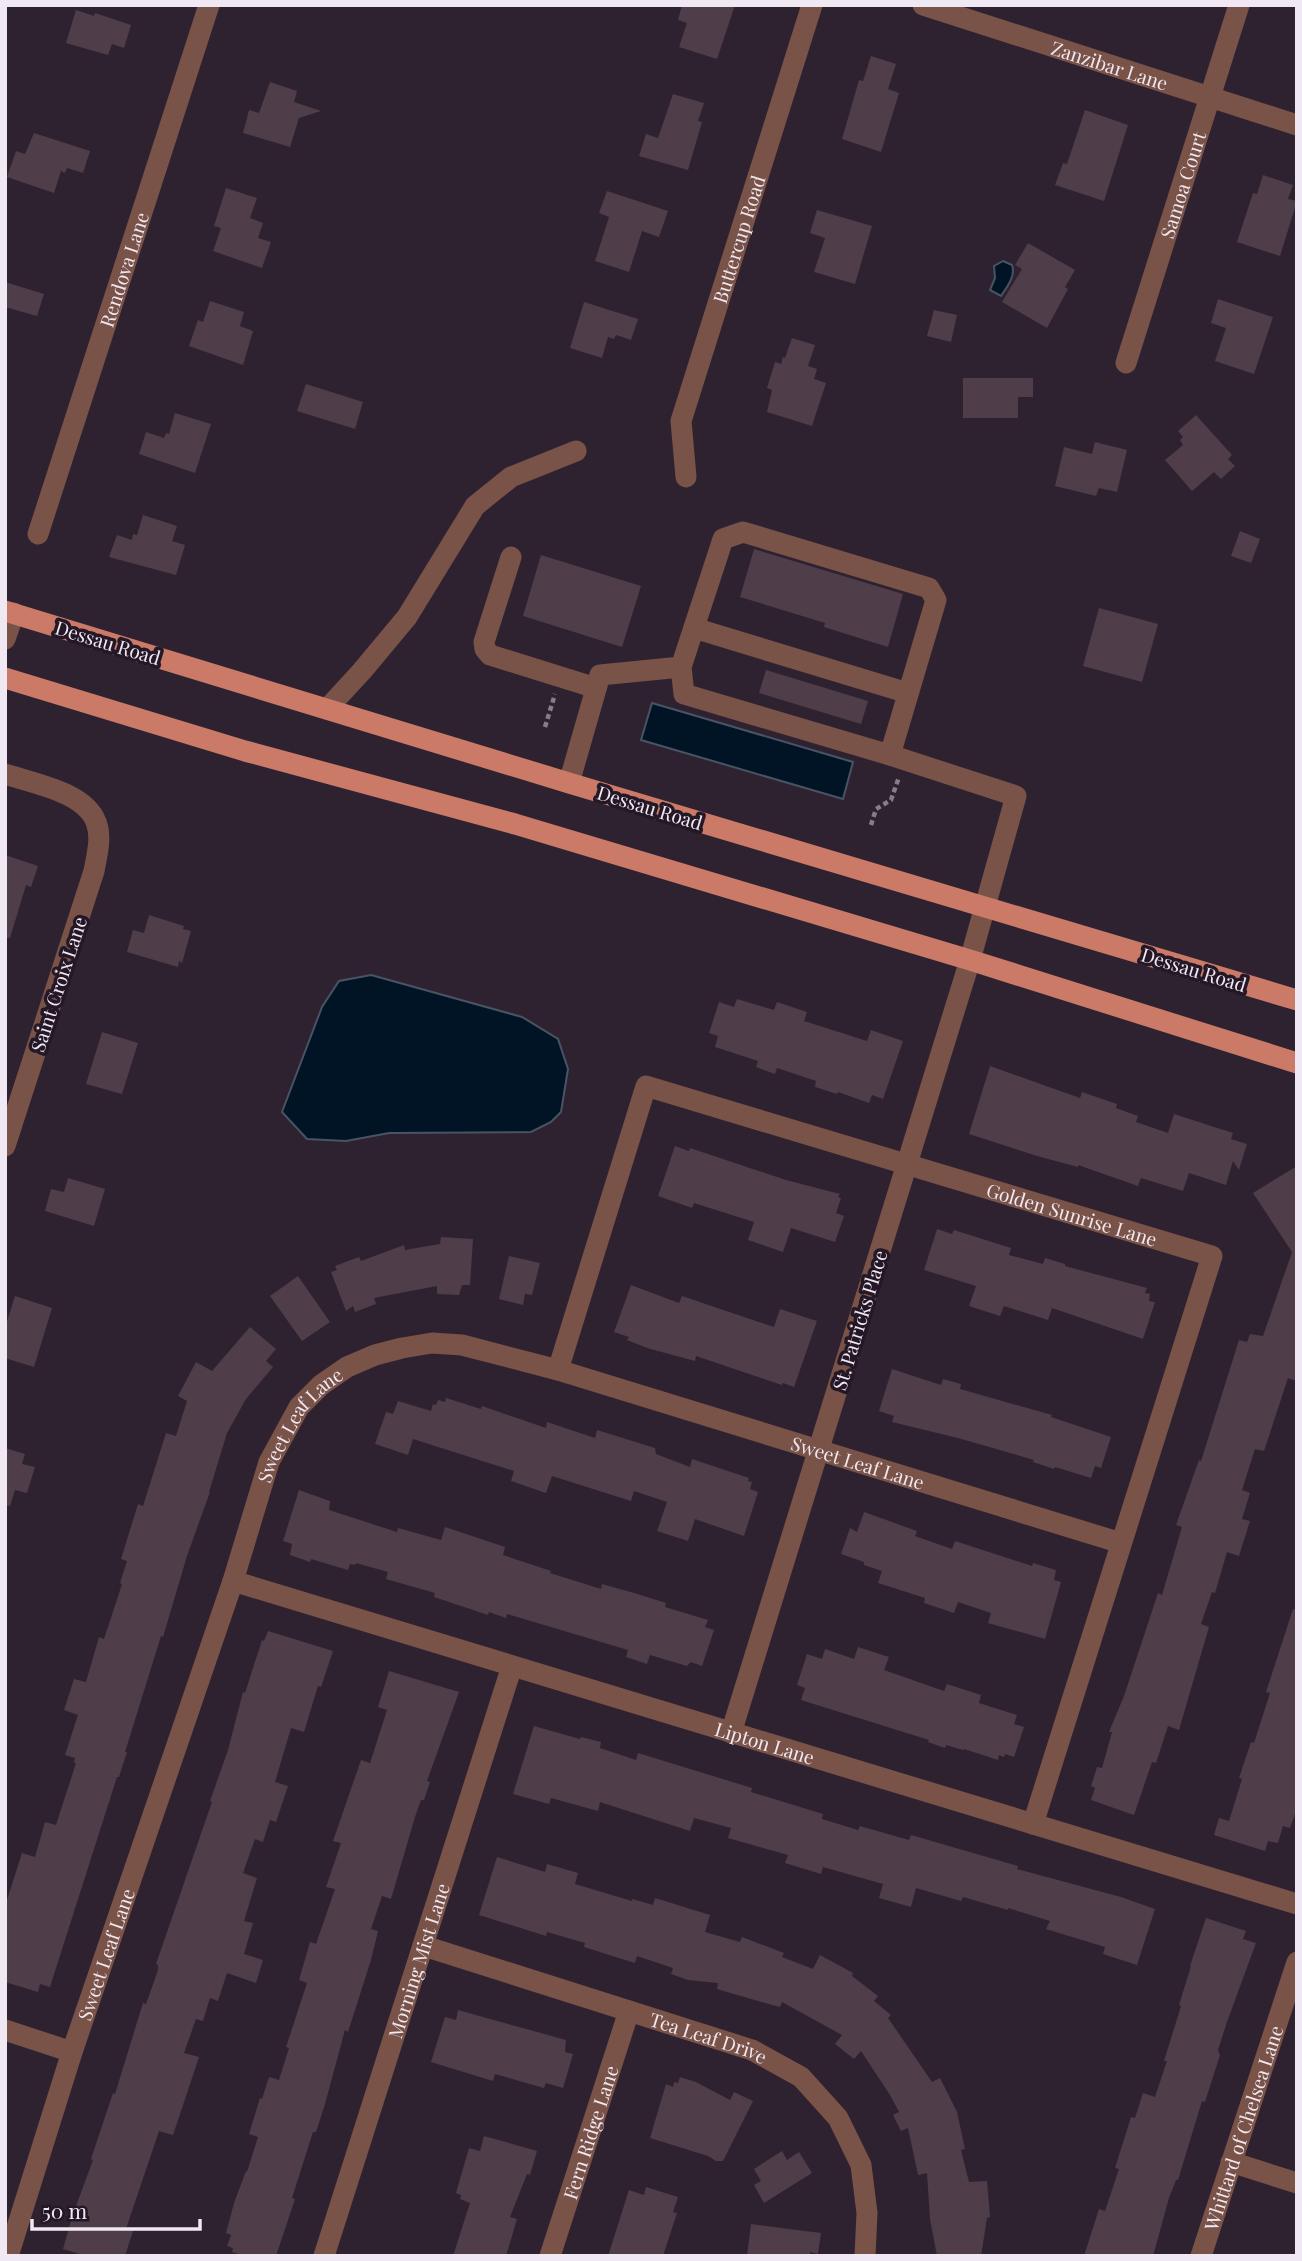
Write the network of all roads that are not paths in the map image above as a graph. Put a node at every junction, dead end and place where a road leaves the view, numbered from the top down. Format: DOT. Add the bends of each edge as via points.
graph roads {
  1 [pos="209,5"];
  2 [pos="812,5"];
  3 [pos="923,5"];
  4 [pos="1239,5"];
  5 [pos="1209,97"];
  6 [pos="1297,124"];
  7 [pos="1126,363"];
  8 [pos="576,451"];
  9 [pos="686,477"];
  10 [pos="38,534"];
  11 [pos="511,558"];
  12 [pos="10,612"];
  13 [pos="694,628"];
  14 [pos="5,639"];
  15 [pos="681,667"];
  16 [pos="5,678"];
  17 [pos="596,688"];
  18 [pos="908,693"];
  19 [pos="327,709"];
  20 [pos="890,755"];
  21 [pos="5,774"];
  22 [pos="569,783"];
  23 [pos="984,907"];
  24 [pos="970,960"];
  25 [pos="1297,1000"];
  26 [pos="1297,1063"];
  27 [pos="5,1146"];
  28 [pos="907,1165"];
  29 [pos="558,1370"];
  30 [pos="819,1448"];
  31 [pos="1121,1543"];
  32 [pos="233,1581"];
  33 [pos="512,1666"];
  34 [pos="731,1732"];
  35 [pos="1033,1824"];
  36 [pos="1297,1904"];
  37 [pos="424,1946"];
  38 [pos="1297,1962"];
  39 [pos="629,2011"];
  40 [pos="5,2030"];
  41 [pos="72,2052"];
  42 [pos="1231,2162"];
  43 [pos="1297,2183"];
  44 [pos="8,2256"];
  45 [pos="324,2256"];
  46 [pos="551,2256"];
  47 [pos="865,2256"];
  48 [pos="1201,2256"];
  1 -- 10 [label="street, Rendova Lane"];
  2 -- 9 [label="street, Buttercup Road" via="681,421"];
  3 -- 5 [label="street, Zanzibar Lane"];
  4 -- 5 [label="street, Samoa Court"];
  5 -- 6 [label="street, Zanzibar Lane"];
  5 -- 7 [label="street, Samoa Court"];
  8 -- 19 [label="street" via="511,477 475,506 407,617"];
  11 -- 17 [label="street" via="485,649 490,655"];
  12 -- 14 [label="street"];
  12 -- 19 [label="main road, Dessau Road"];
  13 -- 15 [label="street"];
  13 -- 18 [label="street"];
  13 -- 18 [label="street" via="723,539 743,532 929,588 936,600"];
  15 -- 17 [label="street" via="600,675"];
  15 -- 20 [label="street" via="684,694"];
  16 -- 24 [label="main road"];
  17 -- 22 [label="street"];
  18 -- 20 [label="street"];
  19 -- 22 [label="main road, Dessau Road"];
  20 -- 23 [label="street, St. Patricks Place" via="1016,796"];
  21 -- 27 [label="street, Saint Croix Lane" via="70,795 83,804 96,820 99,840 94,871"];
  22 -- 23 [label="main road, Dessau Road"];
  23 -- 24 [label="street, St. Patricks Place"];
  23 -- 25 [label="main road, Dessau Road"];
  24 -- 26 [label="main road"];
  24 -- 28 [label="street, St. Patricks Place"];
  28 -- 29 [label="street, Golden Sunrise Lane" via="646,1086"];
  28 -- 30 [label="street, St. Patricks Place"];
  28 -- 31 [label="street, Golden Sunrise Lane" via="1212,1256"];
  29 -- 30 [label="street, Sweet Leaf Lane"];
  29 -- 32 [label="street, Sweet Leaf Lane" via="462,1345 432,1343 375,1355 346,1367 299,1407 269,1461"];
  30 -- 31 [label="street, Sweet Leaf Lane"];
  30 -- 34 [label="street, St. Patricks Place"];
  31 -- 35 [label="street, Golden Sunrise Lane"];
  32 -- 33 [label="street, Lipton Lane"];
  32 -- 41 [label="street, Sweet Leaf Lane"];
  33 -- 34 [label="street, Lipton Lane"];
  33 -- 37 [label="street, Morning Mist Lane"];
  34 -- 35 [label="street, Lipton Lane"];
  35 -- 36 [label="street, Lipton Lane"];
  37 -- 39 [label="street, Tea Leaf Drive"];
  37 -- 45 [label="street, Morning Mist Lane"];
  38 -- 42 [label="street, Whittard of Chelsea Lane"];
  39 -- 46 [label="street, Fern Ridge Lane"];
  39 -- 47 [label="street, Tea Leaf Drive" via="752,2050 801,2077 838,2118 861,2165 867,2213"];
  40 -- 41 [label="street"];
  41 -- 44 [label="street, Sweet Leaf Lane"];
  42 -- 43 [label="street"];
  42 -- 48 [label="street, Whittard of Chelsea Lane"];
}
